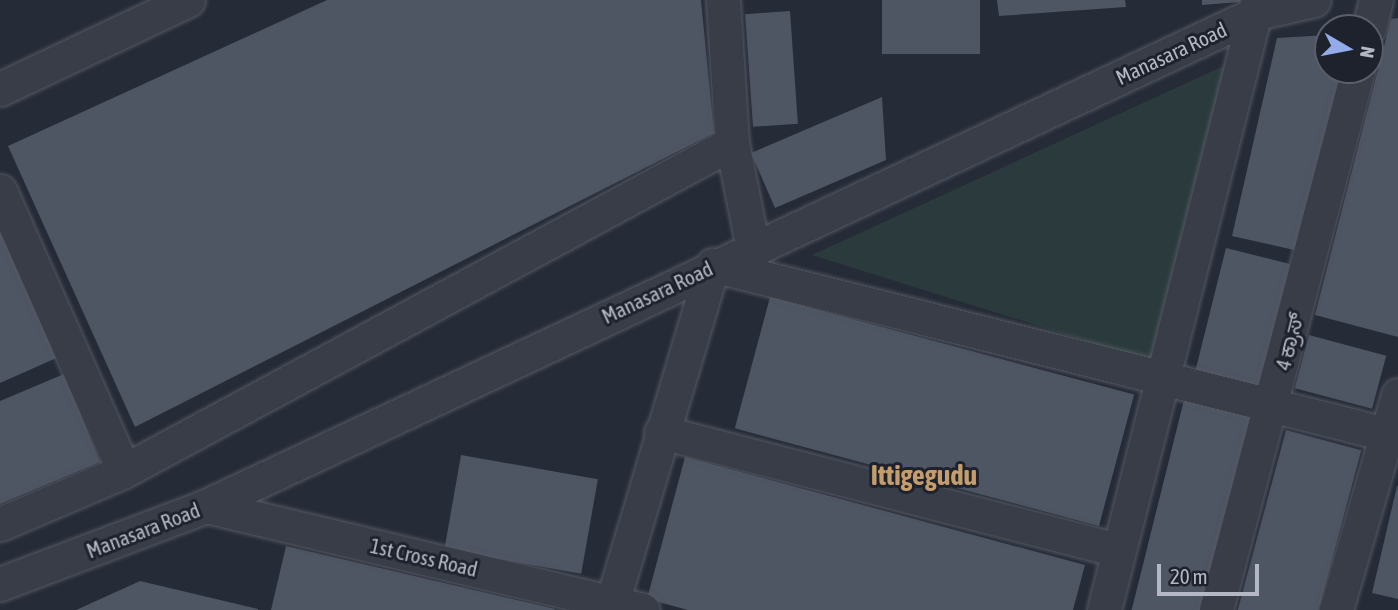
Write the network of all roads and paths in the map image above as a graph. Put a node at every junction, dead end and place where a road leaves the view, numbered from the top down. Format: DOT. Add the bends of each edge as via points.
graph roads {
  1 [pos="188,0"];
  2 [pos="723,0"];
  3 [pos="1314,0"];
  4 [pos="1257,6"];
  5 [pos="1354,84"];
  6 [pos="0,89"];
  7 [pos="732,143"];
  8 [pos="0,191"];
  9 [pos="753,248"];
  10 [pos="713,265"];
  11 [pos="1166,376"];
  12 [pos="1398,395"];
  13 [pos="1273,402"];
  14 [pos="661,432"];
  15 [pos="1393,435"];
  16 [pos="124,471"];
  17 [pos="206,506"];
  18 [pos="0,524"];
  19 [pos="1117,550"];
  20 [pos="0,584"];
  21 [pos="621,607"];
  22 [pos="1104,610"];
  23 [pos="1216,610"];
  24 [pos="1336,610"];
  1 -- 6 [label="street"];
  2 -- 7 [label="street"];
  3 -- 4 [label="street, Manasara Road"];
  4 -- 9 [label="street, Manasara Road"];
  4 -- 11 [label="street"];
  5 -- 13 [label="street, 4 ಕ್ರಾಸ್"];
  7 -- 9 [label="street"];
  7 -- 16 [label="street"];
  8 -- 16 [label="street"];
  9 -- 10 [label="street, Manasara Road"];
  10 -- 11 [label="street"];
  10 -- 14 [label="street"];
  10 -- 17 [label="street, Manasara Road"];
  11 -- 13 [label="street"];
  11 -- 19 [label="street"];
  12 -- 15 [label="street"];
  13 -- 15 [label="street"];
  13 -- 23 [label="street, 4 ಕ್ರಾಸ್"];
  14 -- 19 [label="street"];
  14 -- 21 [label="street"];
  15 -- 24 [label="street"];
  16 -- 18 [label="street"];
  17 -- 20 [label="street, Manasara Road"];
  17 -- 21 [label="street, 1st Cross Road"];
  19 -- 22 [label="street"];
}
